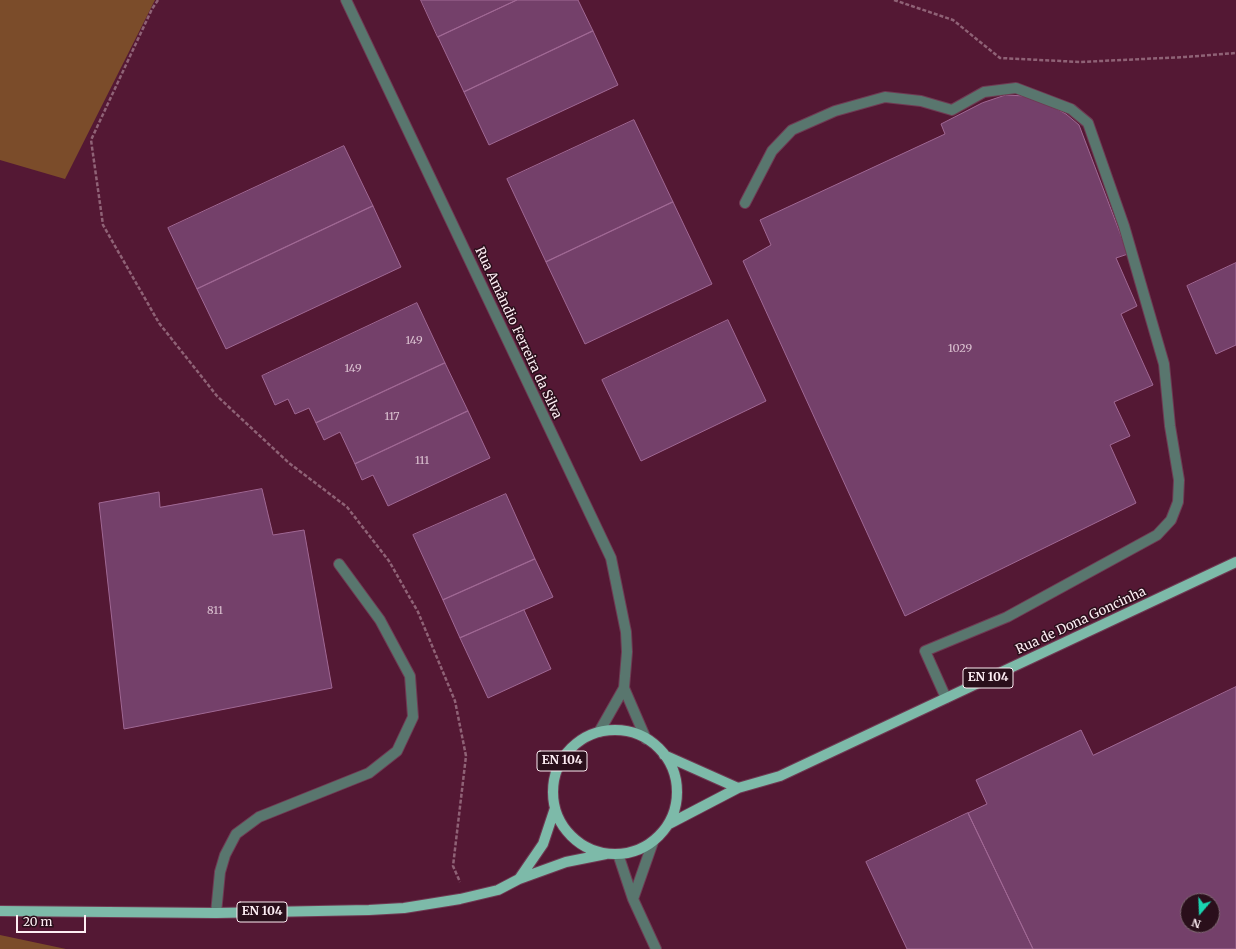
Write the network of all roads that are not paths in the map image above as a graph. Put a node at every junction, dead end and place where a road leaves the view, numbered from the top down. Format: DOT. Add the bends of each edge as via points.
graph roads {
  1 [pos="346,0"];
  2 [pos="745,203"];
  3 [pos="1236,562"];
  4 [pos="339,564"];
  5 [pos="624,688"];
  6 [pos="946,698"];
  7 [pos="599,732"];
  8 [pos="646,739"];
  9 [pos="664,755"];
  10 [pos="738,788"];
  11 [pos="555,808"];
  12 [pos="669,824"];
  13 [pos="653,842"];
  14 [pos="606,854"];
  15 [pos="618,854"];
  16 [pos="519,879"];
  17 [pos="633,899"];
  18 [pos="0,911"];
  19 [pos="216,913"];
  20 [pos="656,949"];
  1 -- 5 [label="street, Rua Amândio Ferreira da Silva" via="611,558 626,632"];
  2 -- 6 [label="street" via="772,151 792,130 835,111 885,96 921,101 952,110 984,92 1016,88 1071,109 1088,123 1124,226 1164,364 1170,426 1179,480 1178,502 1171,520 1157,534 1007,617 925,651"];
  3 -- 6 [label="main road, Rua de Dona Goncinha / EN 104"];
  4 -- 19 [label="street" via="380,620 410,676 413,716 398,751 369,773 259,817 236,834 220,872"];
  5 -- 7 [label="street, Rua Amândio Ferreira da Silva"];
  5 -- 8 [label="street, Rua Amândio Ferreira da Silva"];
  6 -- 10 [label="main road, Rua de Dona Goncinha / EN 104" via="780,776"];
  7 -- 8 [label="main road, EN 104" via="632,732"];
  7 -- 11 [label="main road, EN 104" via="582,740 567,753 557,769 553,788"];
  8 -- 9 [label="main road, EN 104"];
  9 -- 10 [label="main road, EN 104"];
  9 -- 12 [label="main road, EN 104" via="673,771 677,789 675,807"];
  10 -- 12 [label="main road, Rua de Dona Goncinha / EN 104"];
  11 -- 14 [label="main road, EN 104" via="562,824 574,838 589,848"];
  11 -- 16 [label="main road, EN 104" via="543,844"];
  12 -- 13 [label="main road, EN 104"];
  13 -- 15 [label="main road, EN 104" via="636,850"];
  13 -- 17 [label="street"];
  14 -- 15 [label="main road, EN 104"];
  14 -- 16 [label="main road, EN 104" via="566,862"];
  15 -- 17 [label="street"];
  16 -- 19 [label="main road, EN 104" via="498,890 404,908"];
  17 -- 20 [label="street"];
  18 -- 19 [label="main road, EN 104"];
}
